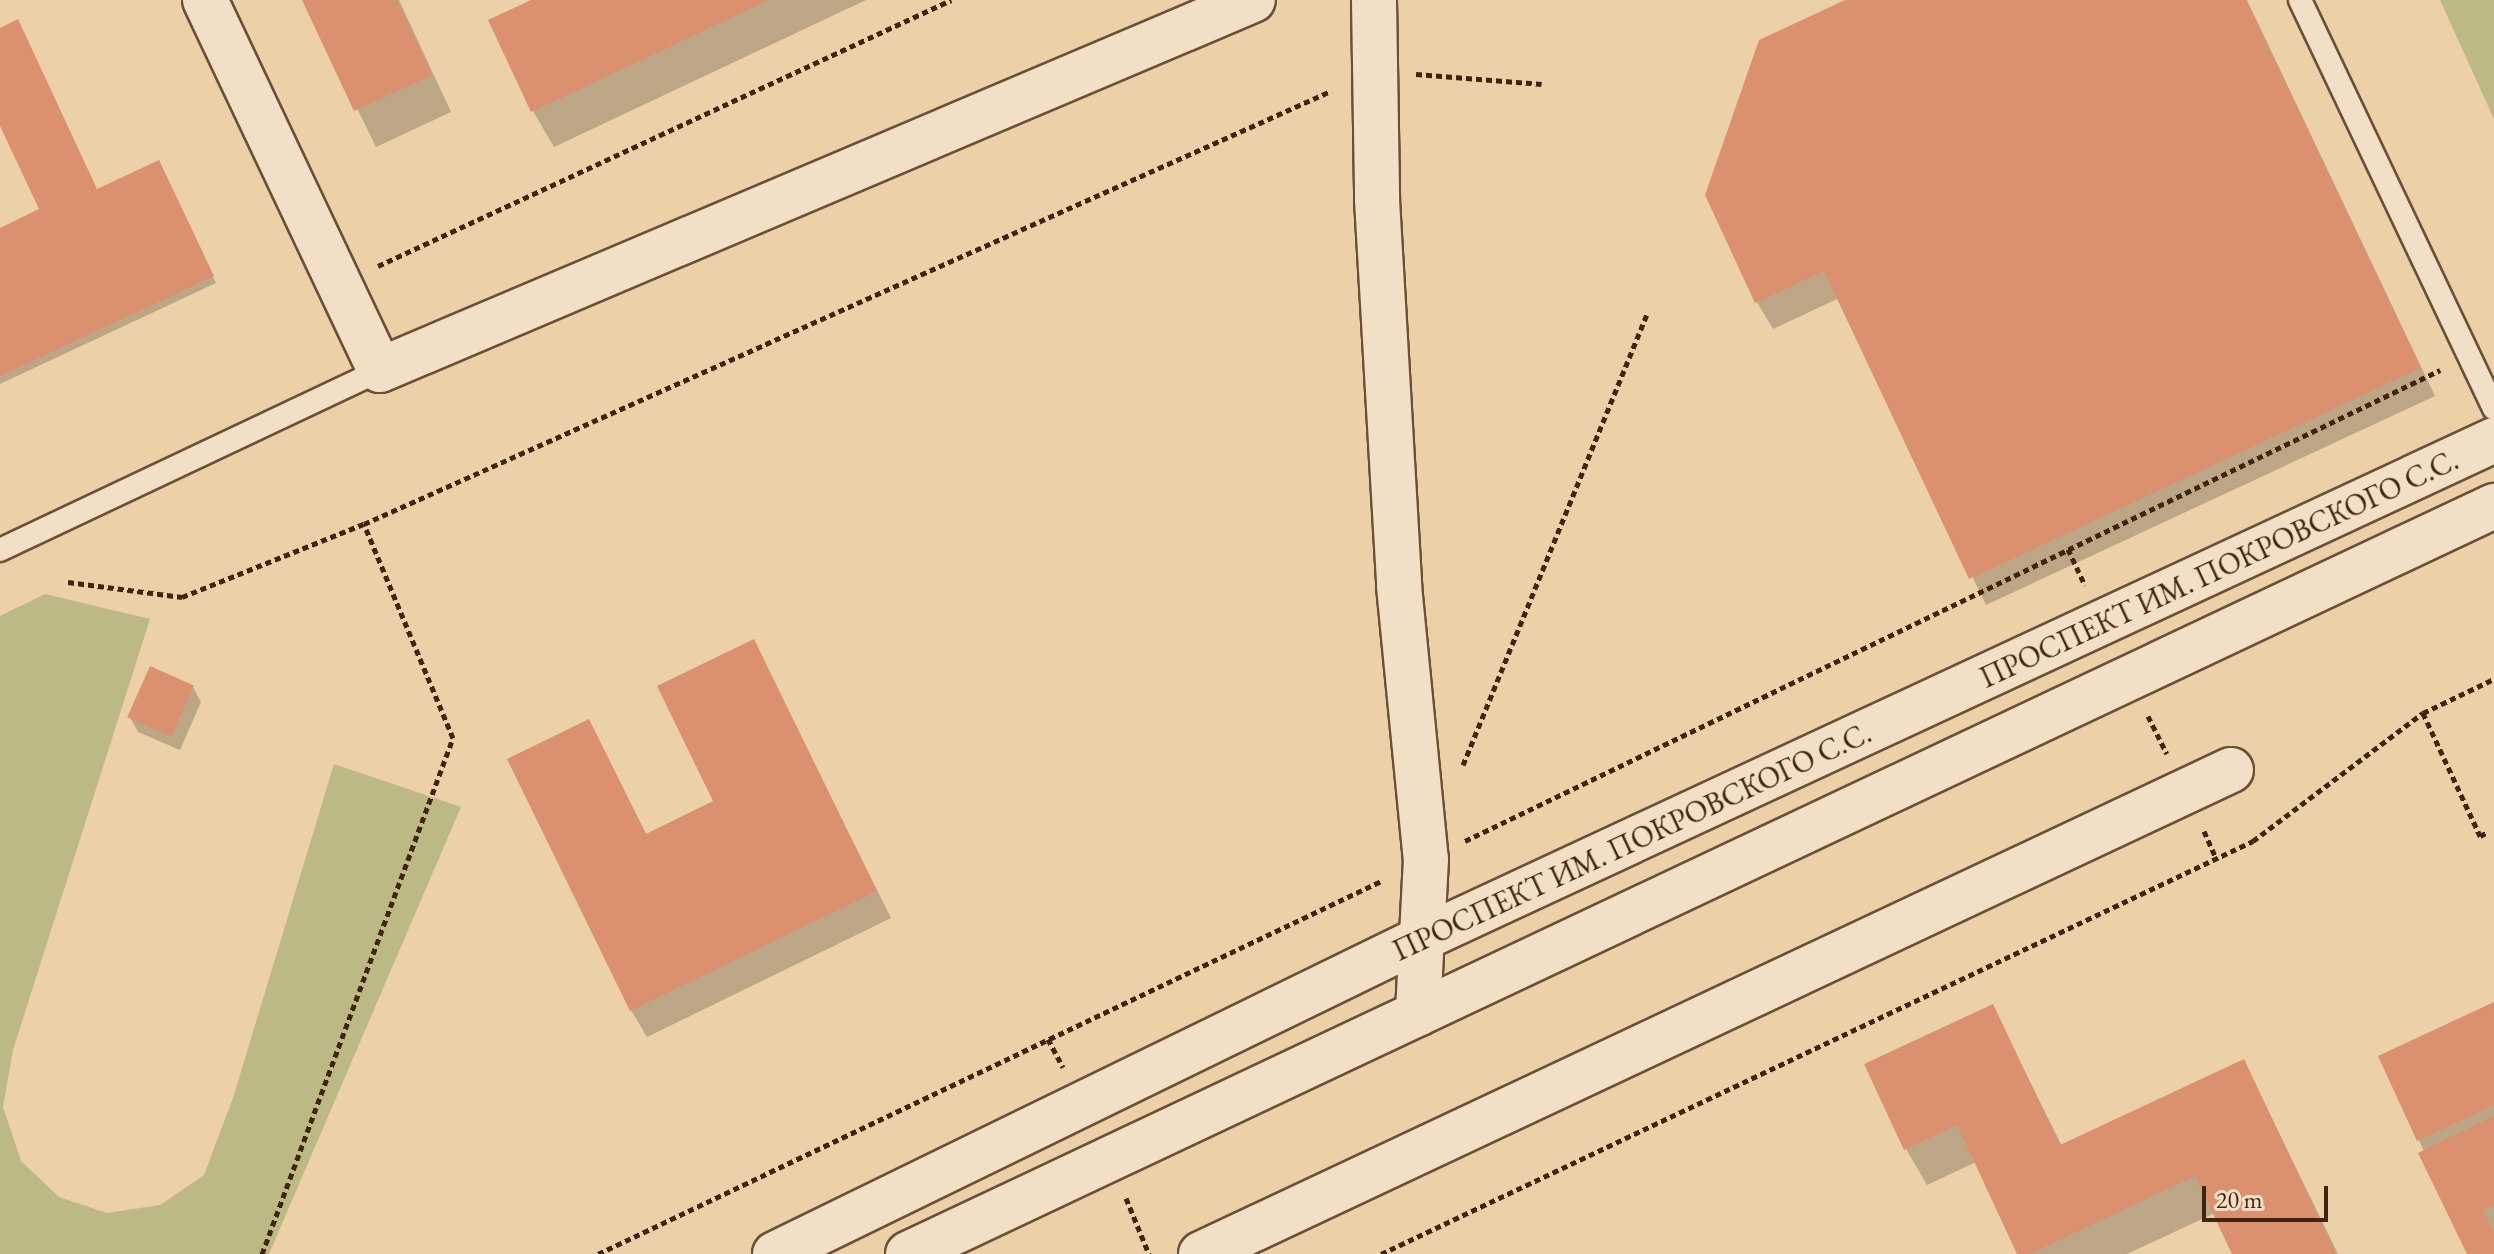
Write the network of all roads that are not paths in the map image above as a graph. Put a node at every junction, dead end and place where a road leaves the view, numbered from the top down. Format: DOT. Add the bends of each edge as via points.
graph roads {
  1 [pos="205,0"];
  2 [pos="1253,0"];
  3 [pos="1374,0"];
  4 [pos="2300,0"];
  5 [pos="380,370"];
  6 [pos="2494,408"];
  7 [pos="2494,440"];
  8 [pos="2494,506"];
  9 [pos="0,550"];
  10 [pos="2231,770"];
  11 [pos="1425,937"];
  12 [pos="1418,1014"];
  13 [pos="775,1254"];
  14 [pos="908,1254"];
  15 [pos="1201,1254"];
  1 -- 5 [label="main road"];
  2 -- 5 [label="main road"];
  3 -- 11 [label="main road" via="1377,200 1399,586 1426,859"];
  4 -- 6 [label="lane"];
  5 -- 9 [label="lane"];
  7 -- 11 [label="main road, ПРОСПЕКТ ИМ. ПОКРОВСКОГО С.С."];
  8 -- 12 [label="main road, ПРОСПЕКТ ИМ. ПОКРОВСКОГО С.С."];
  10 -- 15 [label="main road"];
  11 -- 12 [label="main road"];
  11 -- 13 [label="main road, ПРОСПЕКТ ИМ. ПОКРОВСКОГО С.С."];
  12 -- 14 [label="main road, ПРОСПЕКТ ИМ. ПОКРОВСКОГО С.С."];
}
